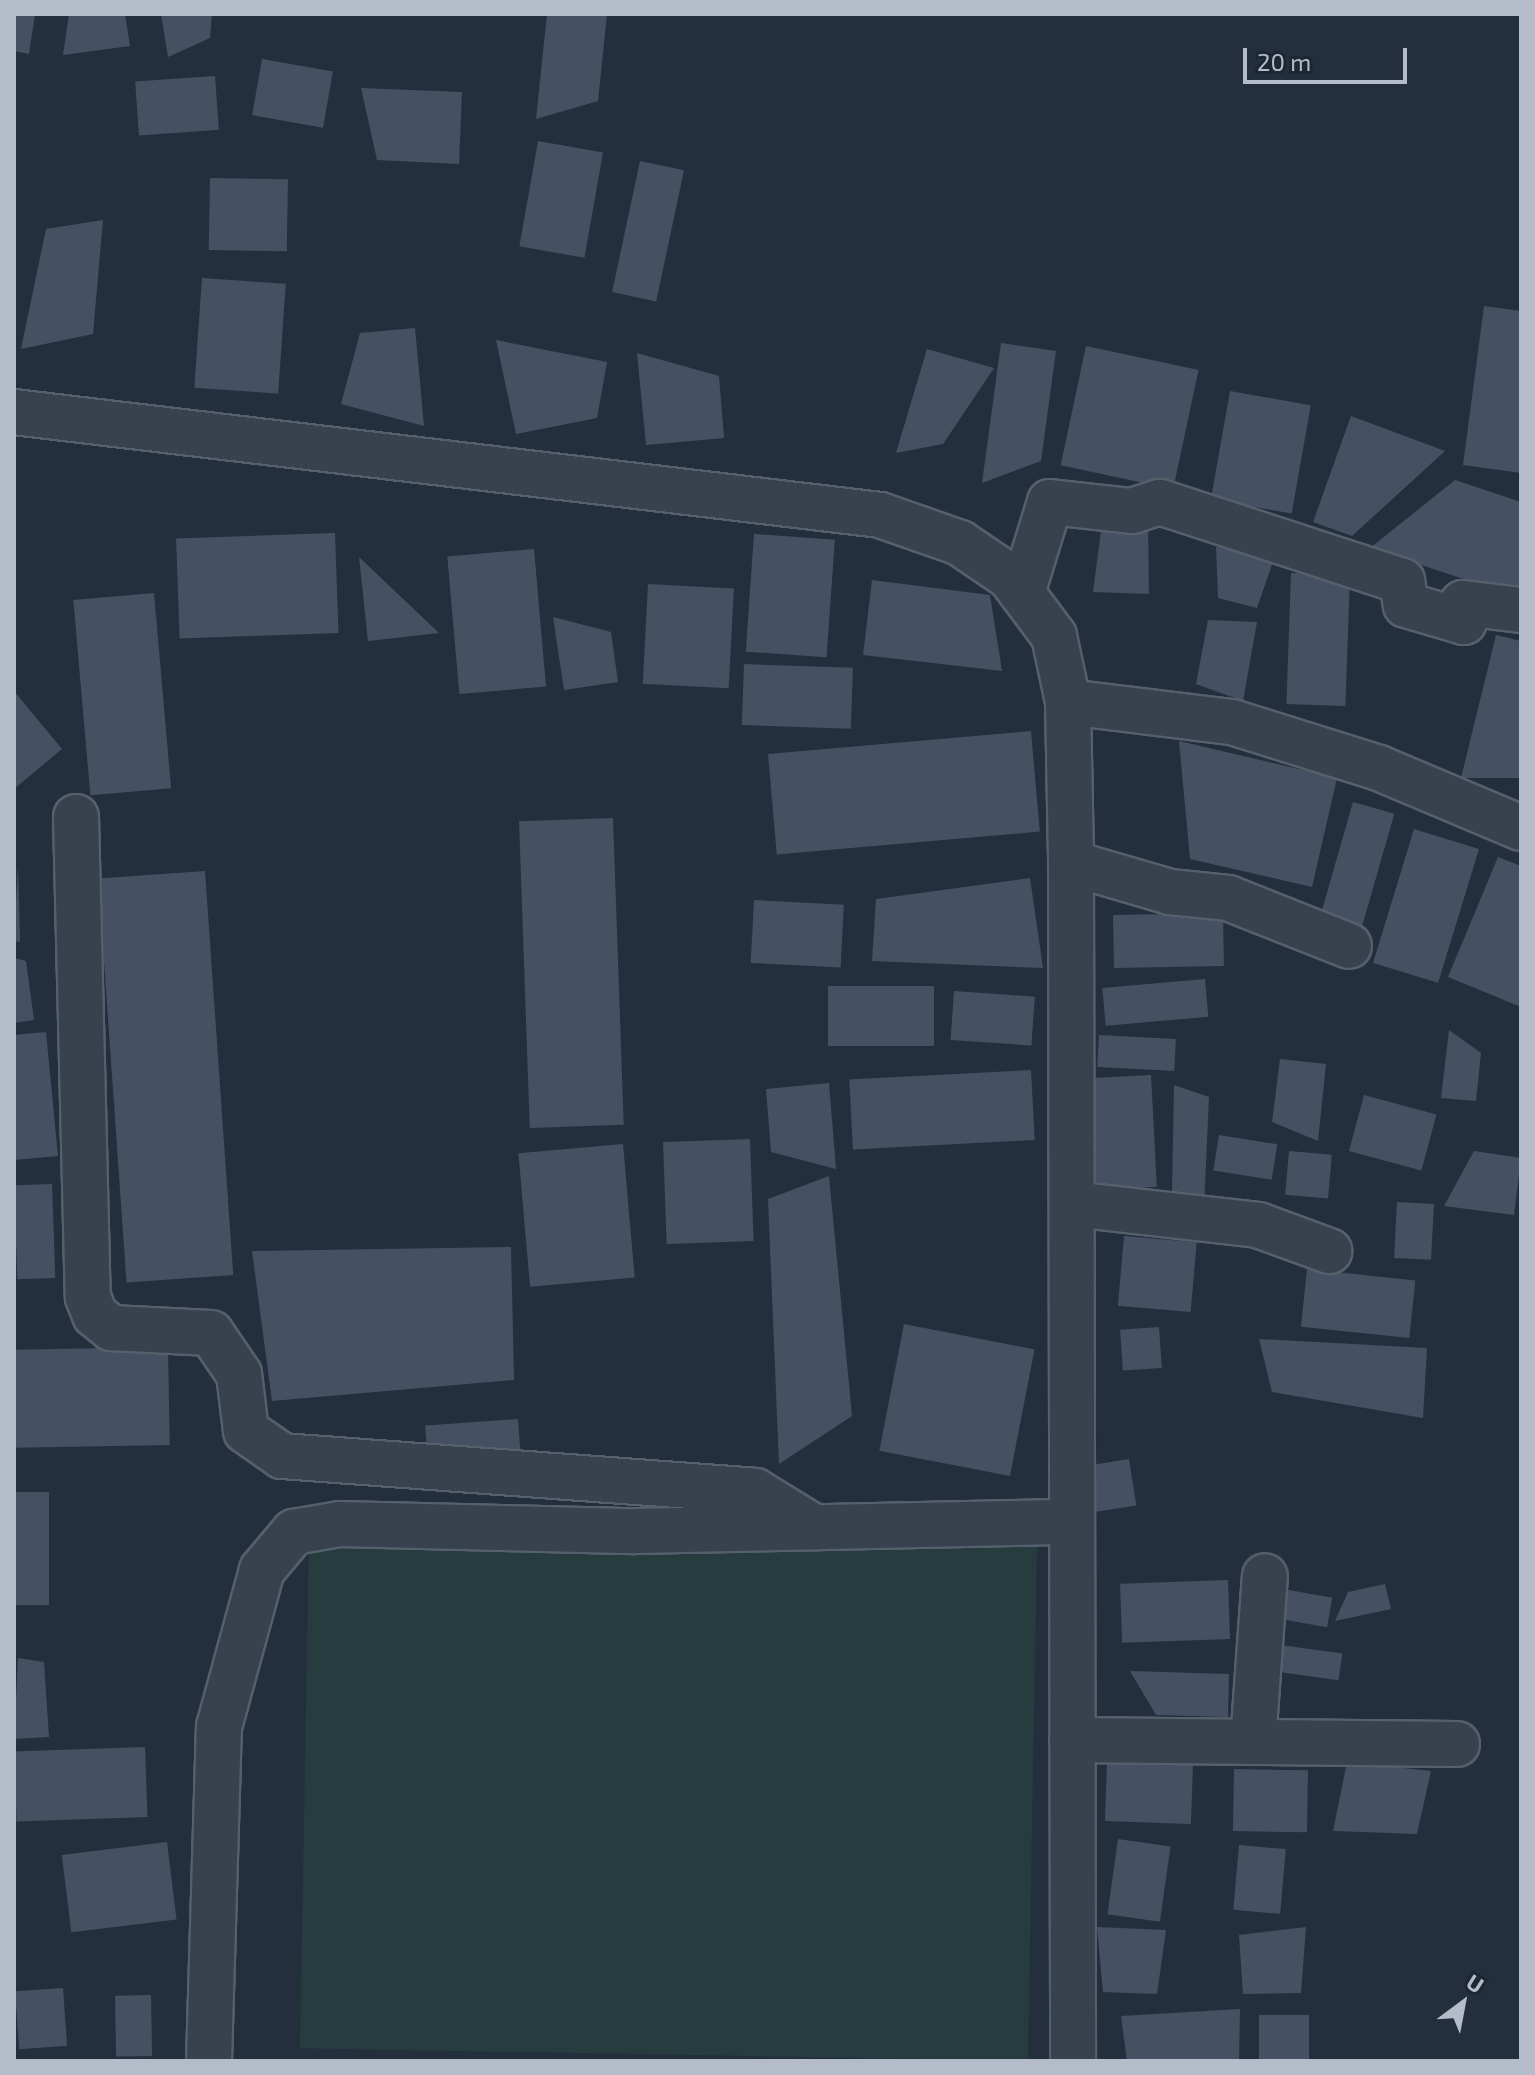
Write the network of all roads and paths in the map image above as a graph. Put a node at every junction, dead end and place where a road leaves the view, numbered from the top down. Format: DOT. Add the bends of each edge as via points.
graph roads {
  1 [pos="14,412"];
  2 [pos="1022,593"];
  3 [pos="1521,610"];
  4 [pos="1068,702"];
  5 [pos="76,817"];
  6 [pos="1521,828"];
  7 [pos="1071,863"];
  8 [pos="1349,946"];
  9 [pos="1072,1204"];
  10 [pos="1329,1251"];
  11 [pos="1071,1522"];
  12 [pos="814,1527"];
  13 [pos="1265,1576"];
  14 [pos="1072,1740"];
  15 [pos="1253,1742"];
  16 [pos="1457,1744"];
  17 [pos="209,2061"];
  18 [pos="1073,2061"];
  1 -- 2 [label="street" via="880,515 960,543"];
  2 -- 3 [label="street" via="1050,502 1132,511 1160,502 1402,581 1406,605 1464,622 1463,603"];
  2 -- 4 [label="street" via="1054,636"];
  4 -- 6 [label="street" via="1232,722 1379,768"];
  4 -- 7 [label="street"];
  5 -- 12 [label="street" via="88,1297 95,1315 111,1328 211,1333 239,1374 246,1431 282,1456 755,1491"];
  7 -- 8 [label="street" via="1170,892 1228,898"];
  7 -- 9 [label="street"];
  9 -- 10 [label="street" via="1258,1225"];
  9 -- 11 [label="street"];
  11 -- 12 [label="street"];
  11 -- 14 [label="street"];
  12 -- 17 [label="street" via="340,1524 294,1532 262,1570 219,1727"];
  13 -- 15 [label="street"];
  14 -- 15 [label="street"];
  14 -- 18 [label="street"];
  15 -- 16 [label="street"];
}
